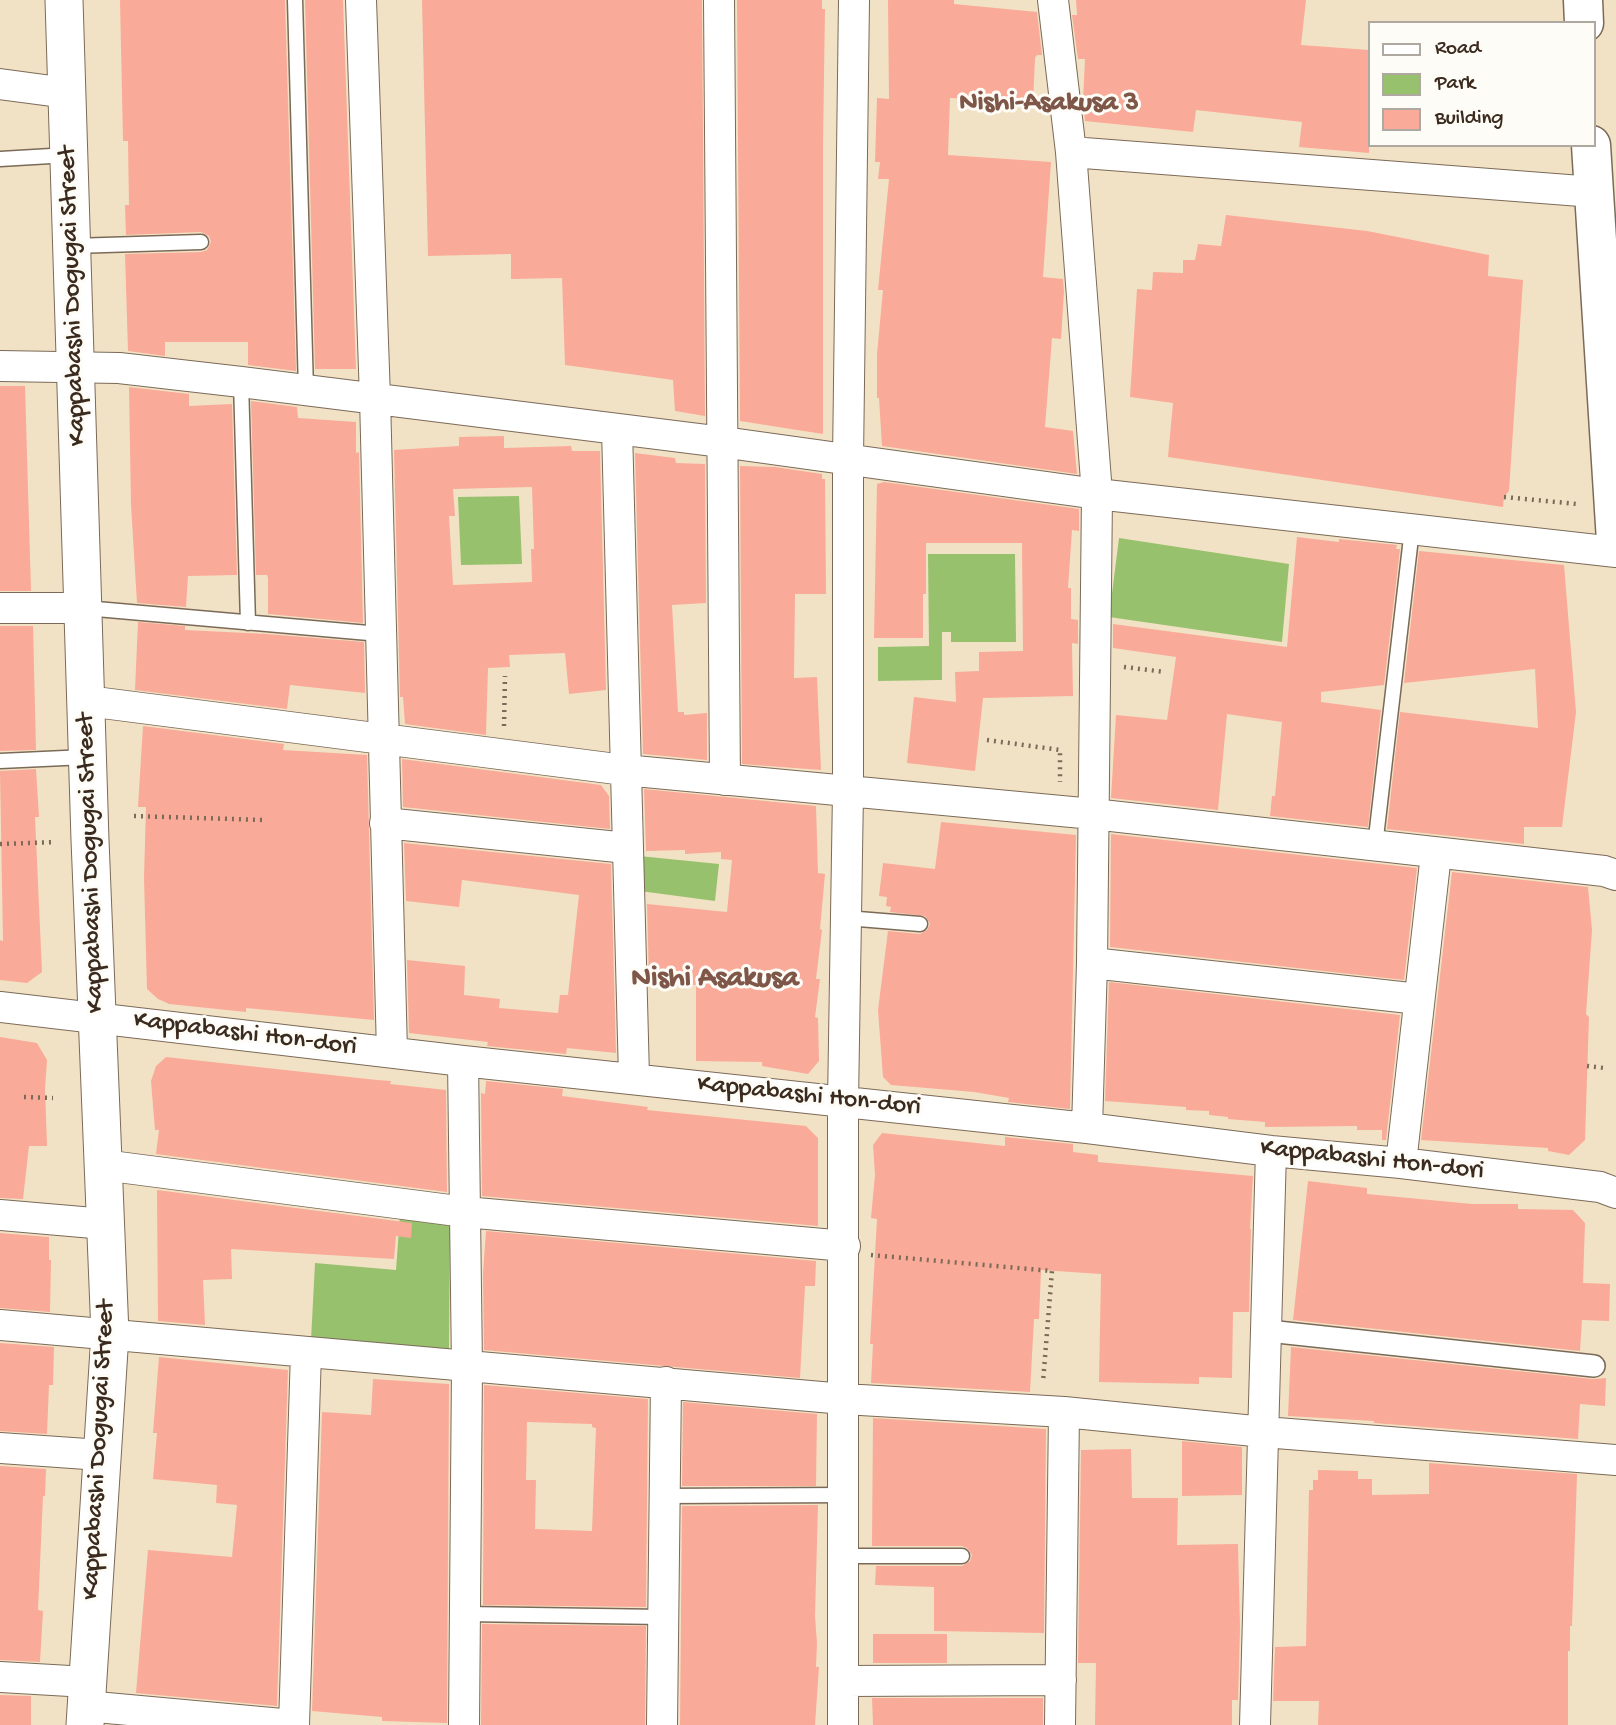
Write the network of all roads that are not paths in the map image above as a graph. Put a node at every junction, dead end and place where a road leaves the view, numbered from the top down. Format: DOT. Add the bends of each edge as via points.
graph roads {
  1 [pos="64,0"];
  2 [pos="295,0"];
  3 [pos="361,0"];
  4 [pos="719,0"];
  5 [pos="854,0"];
  6 [pos="1053,0"];
  7 [pos="1583,0"];
  8 [pos="1584,21"];
  9 [pos="0,84"];
  10 [pos="67,93"];
  11 [pos="1591,147"];
  12 [pos="1071,152"];
  13 [pos="69,155"];
  14 [pos="0,159"];
  15 [pos="1594,192"];
  16 [pos="201,242"];
  17 [pos="73,246"];
  18 [pos="0,366"];
  19 [pos="76,367"];
  20 [pos="242,382"];
  21 [pos="306,390"];
  22 [pos="374,398"];
  23 [pos="617,429"];
  24 [pos="722,442"];
  25 [pos="849,459"];
  26 [pos="1097,494"];
  27 [pos="1412,529"];
  28 [pos="1616,541"];
  29 [pos="1616,552"];
  30 [pos="0,608"];
  31 [pos="84,608"];
  32 [pos="248,622"];
  33 [pos="380,634"];
  34 [pos="87,701"];
  35 [pos="383,739"];
  36 [pos="89,757"];
  37 [pos="0,761"];
  38 [pos="624,770"];
  39 [pos="725,780"];
  40 [pos="848,792"];
  41 [pos="1093,814"];
  42 [pos="385,823"];
  43 [pos="1375,846"];
  44 [pos="627,848"];
  45 [pos="1436,854"];
  46 [pos="1616,875"];
  47 [pos="846,918"];
  48 [pos="920,924"];
  49 [pos="1092,964"];
  50 [pos="1419,999"];
  51 [pos="0,1007"];
  52 [pos="97,1018"];
  53 [pos="391,1052"];
  54 [pos="463,1061"];
  55 [pos="634,1077"];
  56 [pos="843,1102"];
  57 [pos="1087,1128"];
  58 [pos="1271,1151"];
  59 [pos="1401,1163"];
  60 [pos="103,1165"];
  61 [pos="1616,1193"];
  62 [pos="465,1212"];
  63 [pos="0,1215"];
  64 [pos="105,1224"];
  65 [pos="845,1249"];
  66 [pos="0,1325"];
  67 [pos="1268,1332"];
  68 [pos="110,1334"];
  69 [pos="306,1352"];
  70 [pos="1594,1366"];
  71 [pos="467,1367"];
  72 [pos="666,1382"];
  73 [pos="844,1399"];
  74 [pos="1053,1411"];
  75 [pos="1265,1432"];
  76 [pos="0,1448"];
  77 [pos="101,1455"];
  78 [pos="1616,1460"];
  79 [pos="844,1495"];
  80 [pos="665,1496"];
  81 [pos="844,1556"];
  82 [pos="962,1556"];
  83 [pos="465,1614"];
  84 [pos="663,1617"];
  85 [pos="0,1677"];
  86 [pos="1061,1680"];
  87 [pos="844,1681"];
  88 [pos="86,1704"];
  89 [pos="294,1725"];
  90 [pos="464,1725"];
  91 [pos="662,1725"];
  92 [pos="844,1725"];
  93 [pos="1060,1725"];
  94 [pos="1255,1725"];
  1 -- 10 [label="street, Kappabashi Dogugai Street"];
  2 -- 21 [label="lane"];
  3 -- 22 [label="street"];
  4 -- 24 [label="street"];
  5 -- 25 [label="street"];
  6 -- 12 [label="street"];
  7 -- 8 [label="main road"];
  9 -- 10 [label="street"];
  10 -- 13 [label="street, Kappabashi Dogugai Street"];
  11 -- 15 [label="main road"];
  12 -- 15 [label="street"];
  12 -- 26 [label="street"];
  13 -- 14 [label="lane"];
  13 -- 17 [label="street, Kappabashi Dogugai Street"];
  15 -- 28 [label="main road"];
  16 -- 17 [label="lane"];
  17 -- 19 [label="street, Kappabashi Dogugai Street"];
  18 -- 19 [label="street"];
  19 -- 20 [label="street"];
  19 -- 31 [label="street, Kappabashi Dogugai Street"];
  20 -- 21 [label="street"];
  20 -- 32 [label="lane"];
  21 -- 22 [label="street"];
  22 -- 23 [label="street"];
  22 -- 33 [label="street"];
  23 -- 24 [label="street"];
  23 -- 38 [label="street"];
  24 -- 25 [label="street"];
  24 -- 39 [label="street"];
  25 -- 26 [label="street"];
  25 -- 40 [label="street"];
  26 -- 27 [label="street"];
  26 -- 41 [label="street"];
  27 -- 29 [label="street"];
  27 -- 43 [label="lane"];
  30 -- 31 [label="street"];
  31 -- 32 [label="lane"];
  31 -- 34 [label="street, Kappabashi Dogugai Street"];
  32 -- 33 [label="lane"];
  33 -- 35 [label="street"];
  34 -- 35 [label="street"];
  34 -- 36 [label="street, Kappabashi Dogugai Street"];
  35 -- 38 [label="street"];
  35 -- 42 [label="street"];
  36 -- 37 [label="lane"];
  36 -- 52 [label="street, Kappabashi Dogugai Street"];
  38 -- 39 [label="street"];
  38 -- 44 [label="street"];
  39 -- 40 [label="street"];
  40 -- 41 [label="street"];
  40 -- 47 [label="street"];
  41 -- 43 [label="street"];
  41 -- 49 [label="street"];
  42 -- 44 [label="street"];
  42 -- 53 [label="street"];
  43 -- 45 [label="street"];
  44 -- 55 [label="street"];
  45 -- 46 [label="street"];
  45 -- 50 [label="street"];
  47 -- 48 [label="lane"];
  47 -- 56 [label="street"];
  49 -- 50 [label="street"];
  49 -- 57 [label="street"];
  50 -- 59 [label="street"];
  51 -- 52 [label="street, Kappabashi Hon-dori"];
  52 -- 53 [label="street, Kappabashi Hon-dori"];
  52 -- 60 [label="street, Kappabashi Dogugai Street"];
  53 -- 54 [label="street, Kappabashi Hon-dori"];
  54 -- 55 [label="street, Kappabashi Hon-dori"];
  54 -- 62 [label="street"];
  55 -- 56 [label="street, Kappabashi Hon-dori"];
  56 -- 57 [label="street, Kappabashi Hon-dori"];
  56 -- 65 [label="street"];
  57 -- 58 [label="street, Kappabashi Hon-dori"];
  58 -- 59 [label="street, Kappabashi Hon-dori"];
  58 -- 67 [label="street"];
  59 -- 61 [label="street, Kappabashi Hon-dori" via="1600,1187"];
  60 -- 62 [label="street"];
  60 -- 64 [label="street, Kappabashi Dogugai Street"];
  62 -- 65 [label="street"];
  62 -- 71 [label="street"];
  63 -- 64 [label="street"];
  64 -- 68 [label="street, Kappabashi Dogugai Street"];
  65 -- 73 [label="street"];
  66 -- 68 [label="street"];
  67 -- 70 [label="street"];
  67 -- 75 [label="street"];
  68 -- 69 [label="street"];
  68 -- 77 [label="street, Kappabashi Dogugai Street"];
  69 -- 71 [label="street"];
  69 -- 89 [label="street"];
  71 -- 72 [label="street"];
  71 -- 83 [label="street"];
  72 -- 73 [label="street"];
  72 -- 80 [label="street"];
  73 -- 74 [label="street"];
  73 -- 79 [label="street"];
  74 -- 75 [label="street"];
  74 -- 86 [label="street"];
  75 -- 78 [label="street"];
  75 -- 94 [label="street"];
  76 -- 77 [label="street"];
  77 -- 88 [label="street, Kappabashi Dogugai Street"];
  79 -- 80 [label="lane"];
  79 -- 81 [label="street"];
  80 -- 84 [label="street"];
  81 -- 82 [label="lane"];
  81 -- 87 [label="street"];
  83 -- 84 [label="lane"];
  83 -- 90 [label="street"];
  84 -- 91 [label="street"];
  85 -- 88 [label="street"];
  86 -- 87 [label="street"];
  86 -- 93 [label="street"];
  87 -- 92 [label="street"];
  88 -- 89 [label="street"];
}
